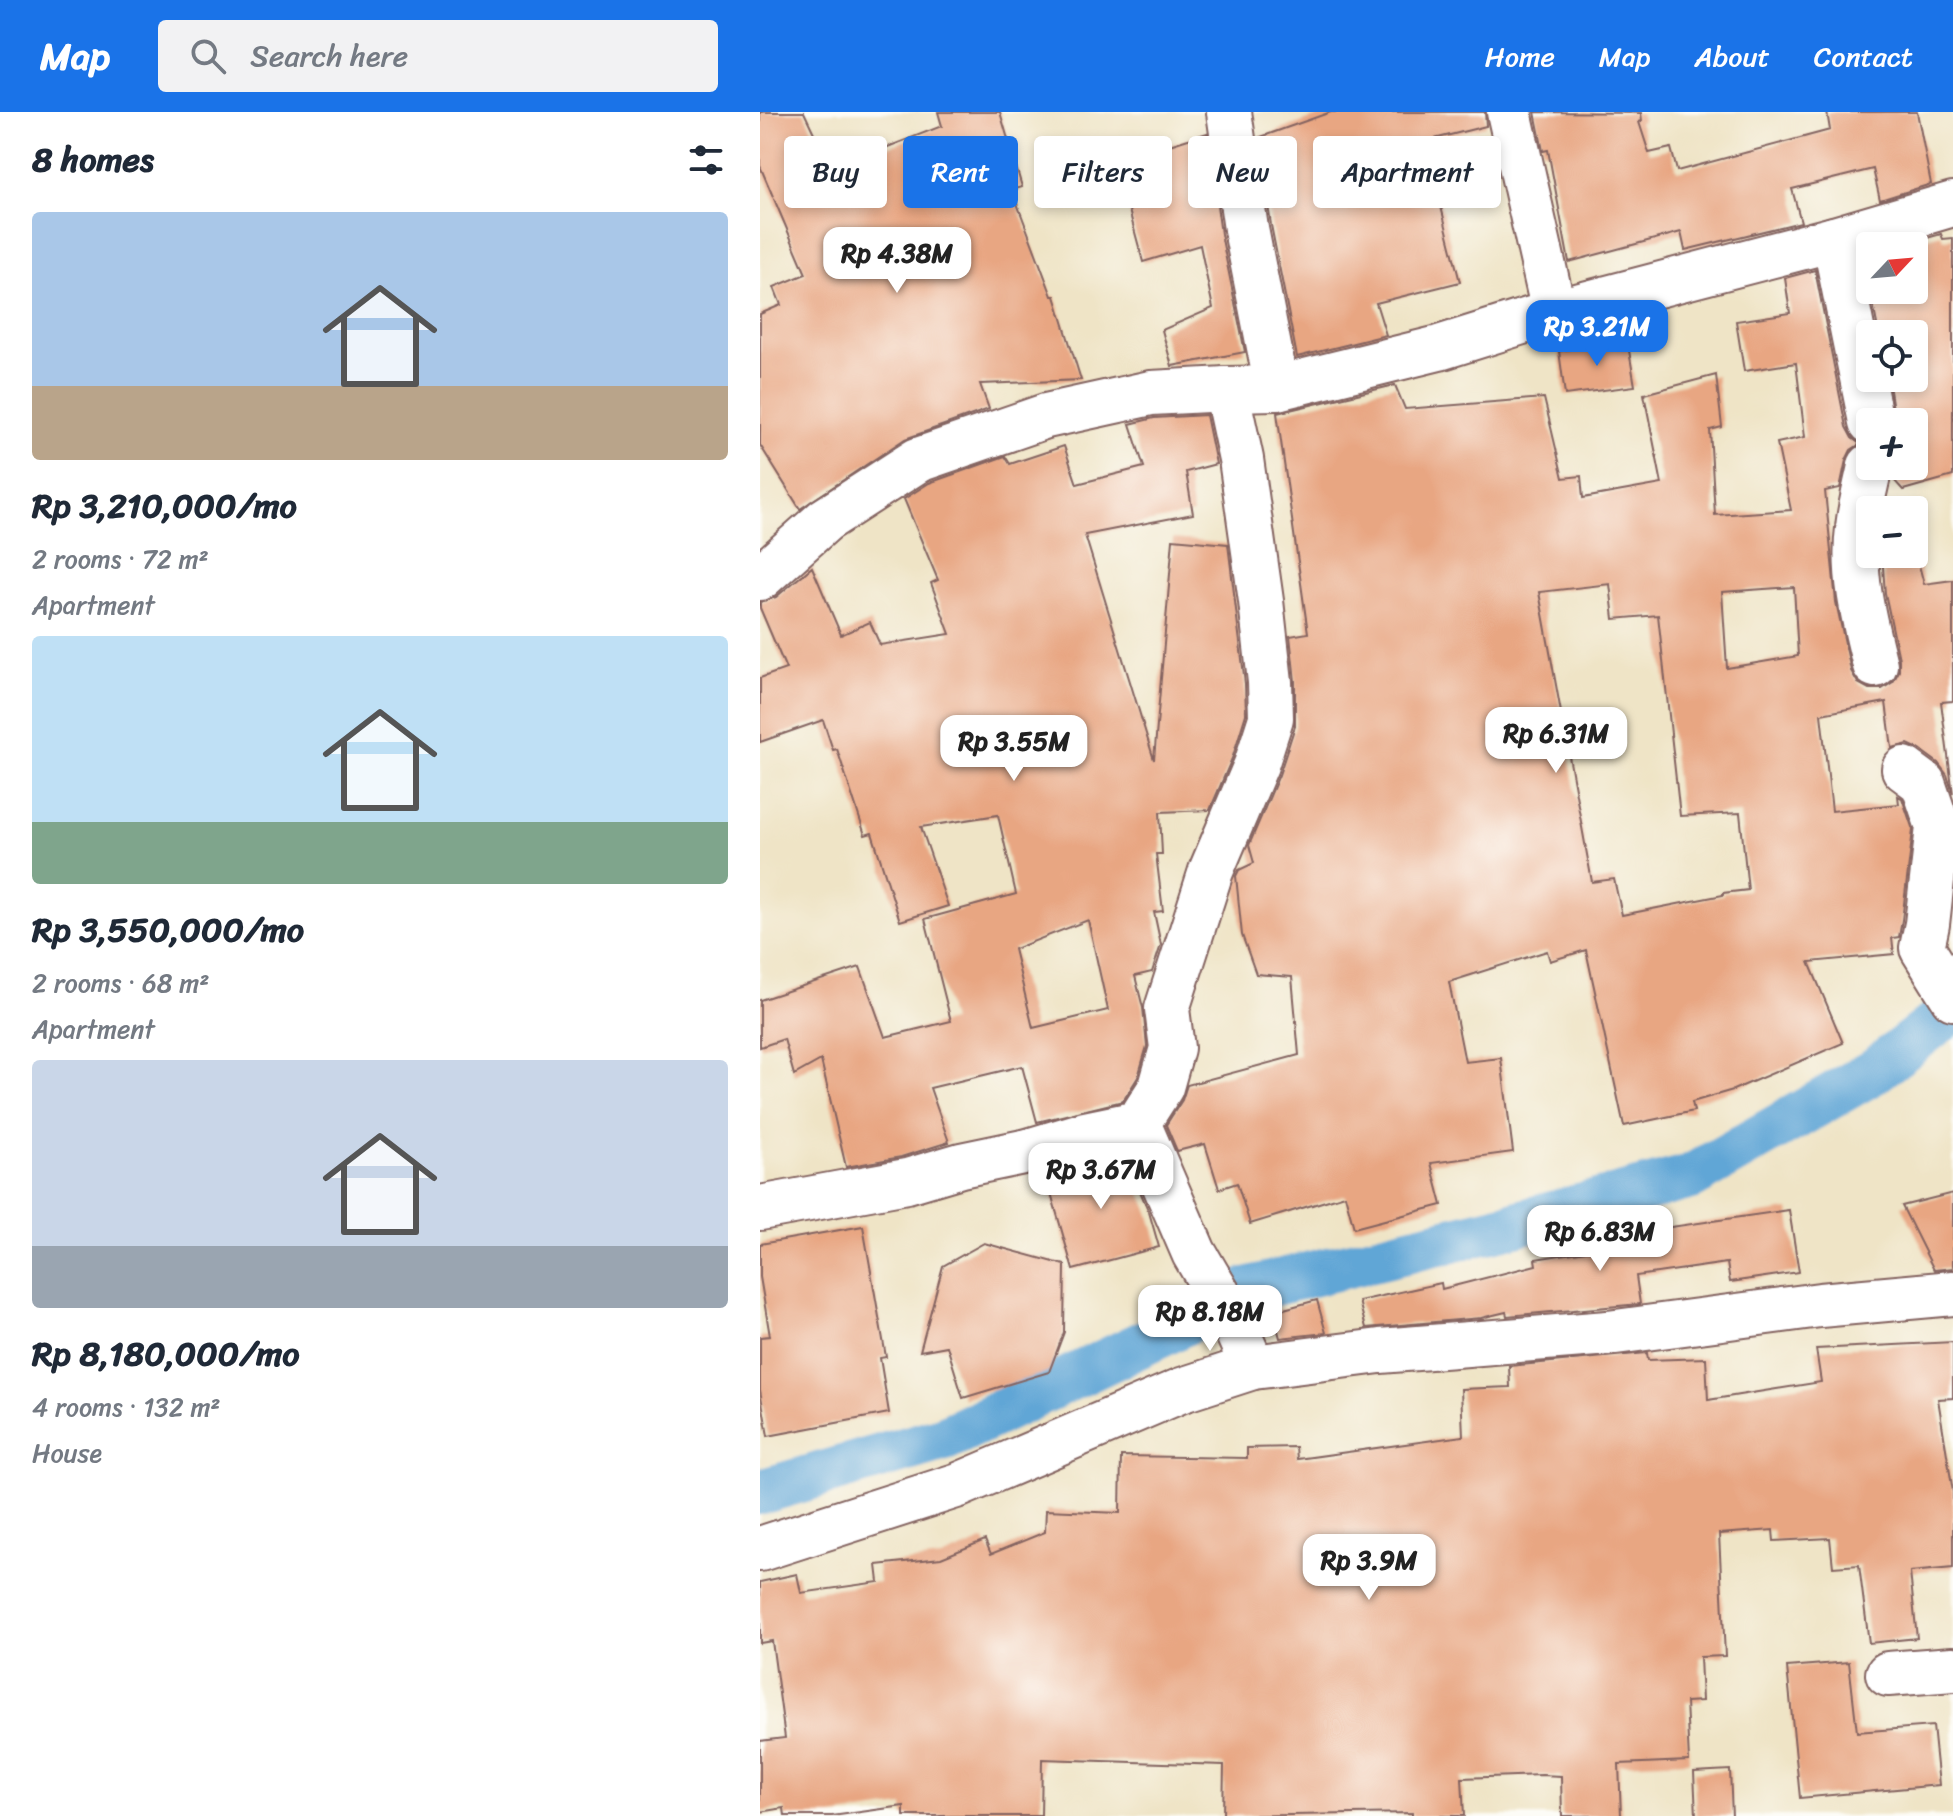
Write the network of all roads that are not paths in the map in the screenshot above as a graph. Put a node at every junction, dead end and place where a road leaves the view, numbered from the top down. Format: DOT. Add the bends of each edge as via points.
graph roads {
  1 [pos="1229,112"];
  2 [pos="1509,112"];
  3 [pos="1953,204"];
  4 [pos="1834,239"];
  5 [pos="1554,312"];
  6 [pos="1277,388"];
  7 [pos="1226,389"];
  8 [pos="1868,408"];
  9 [pos="1867,480"];
  10 [pos="760,578"];
  11 [pos="1875,665"];
  12 [pos="1904,769"];
  13 [pos="1946,986"];
  14 [pos="1138,1123"];
  15 [pos="760,1208"];
  16 [pos="1953,1293"];
  17 [pos="1253,1367"];
  18 [pos="760,1549"];
  19 [pos="1953,1669"];
  20 [pos="1888,1674"];
  1 -- 6 [label="street"];
  2 -- 5 [label="street"];
  3 -- 4 [label="street"];
  4 -- 5 [label="street"];
  4 -- 8 [label="street"];
  5 -- 6 [label="street" via="1439,348"];
  6 -- 7 [label="street"];
  7 -- 10 [label="street" via="1151,393 1046,416 918,460 825,520"];
  7 -- 14 [label="street" via="1261,601 1271,718 1211,871 1167,1009 1172,1048 1161,1087"];
  9 -- 11 [label="street" via="1857,565"];
  12 -- 13 [label="street" via="1923,783 1938,827 1922,948"];
  14 -- 15 [label="street" via="907,1181"];
  14 -- 17 [label="street" via="1194,1253"];
  16 -- 17 [label="street"];
  17 -- 18 [label="street" via="1182,1390 959,1485"];
  19 -- 20 [label="street"];
}
